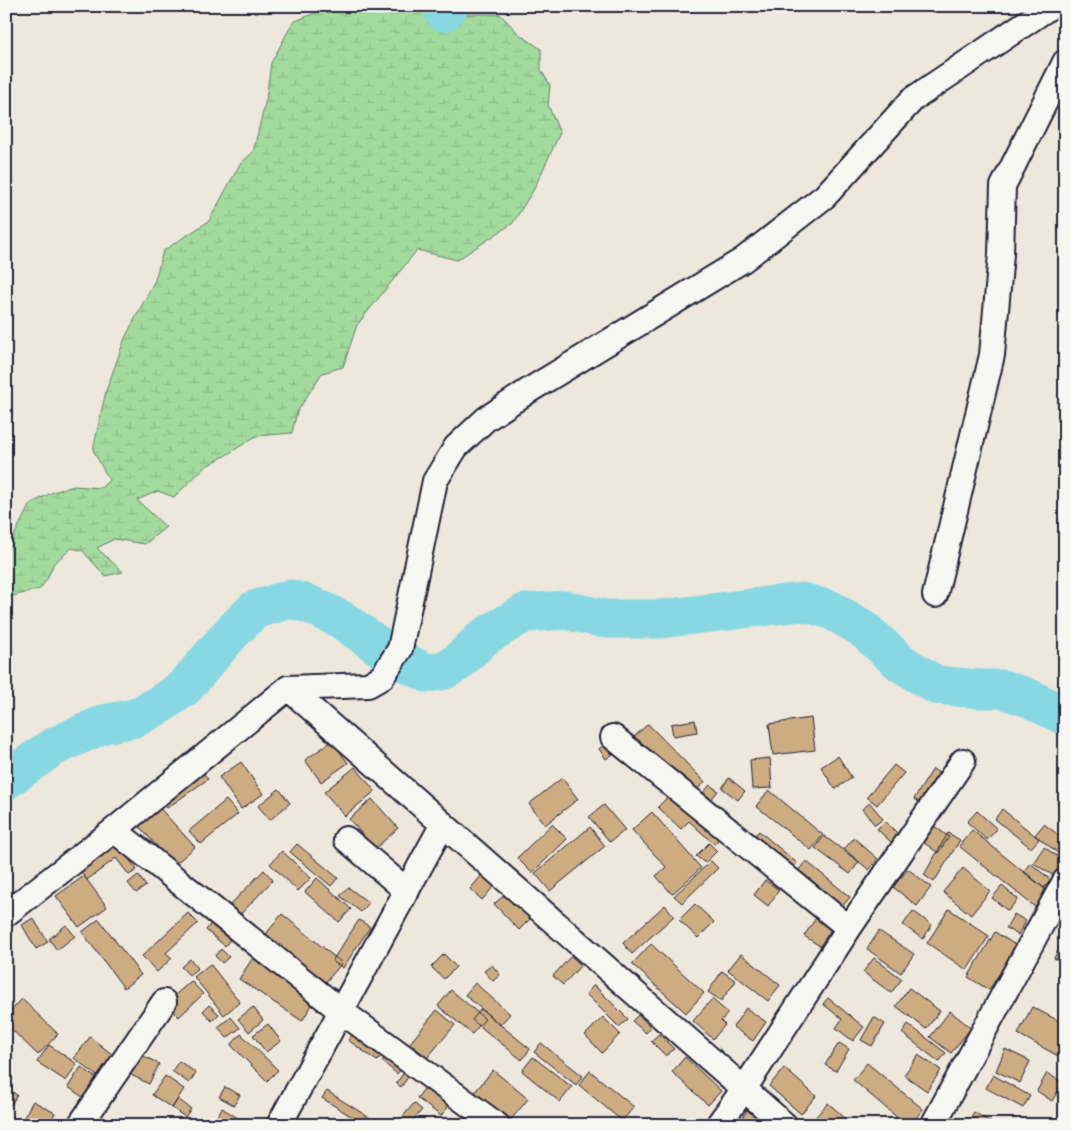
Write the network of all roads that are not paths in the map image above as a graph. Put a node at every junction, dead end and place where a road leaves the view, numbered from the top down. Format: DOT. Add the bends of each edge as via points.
graph roads {
  1 [pos="1051,6"];
  2 [pos="1065,62"];
  3 [pos="935,595"];
  4 [pos="288,688"];
  5 [pos="613,737"];
  6 [pos="963,760"];
  7 [pos="443,824"];
  8 [pos="114,830"];
  9 [pos="346,839"];
  10 [pos="1065,881"];
  11 [pos="406,891"];
  12 [pos="6,914"];
  13 [pos="849,928"];
  14 [pos="164,1002"];
  15 [pos="341,1011"];
  16 [pos="744,1089"];
  17 [pos="80,1125"];
  18 [pos="279,1125"];
  19 [pos="498,1125"];
  20 [pos="718,1125"];
  21 [pos="785,1125"];
  22 [pos="933,1125"];
  1 -- 4 [label="street" via="912,98 825,196 743,260 486,419 456,447 435,481 400,649 382,677 368,685"];
  2 -- 3 [label="street" via="1003,186 992,355"];
  4 -- 7 [label="street"];
  4 -- 8 [label="street"];
  5 -- 13 [label="street"];
  6 -- 13 [label="street"];
  7 -- 11 [label="street"];
  7 -- 16 [label="street"];
  8 -- 12 [label="street"];
  8 -- 15 [label="street"];
  9 -- 11 [label="street"];
  10 -- 22 [label="street"];
  11 -- 15 [label="street"];
  13 -- 16 [label="street"];
  14 -- 17 [label="street"];
  15 -- 18 [label="street"];
  15 -- 19 [label="street"];
  16 -- 20 [label="street"];
  16 -- 21 [label="street"];
}
